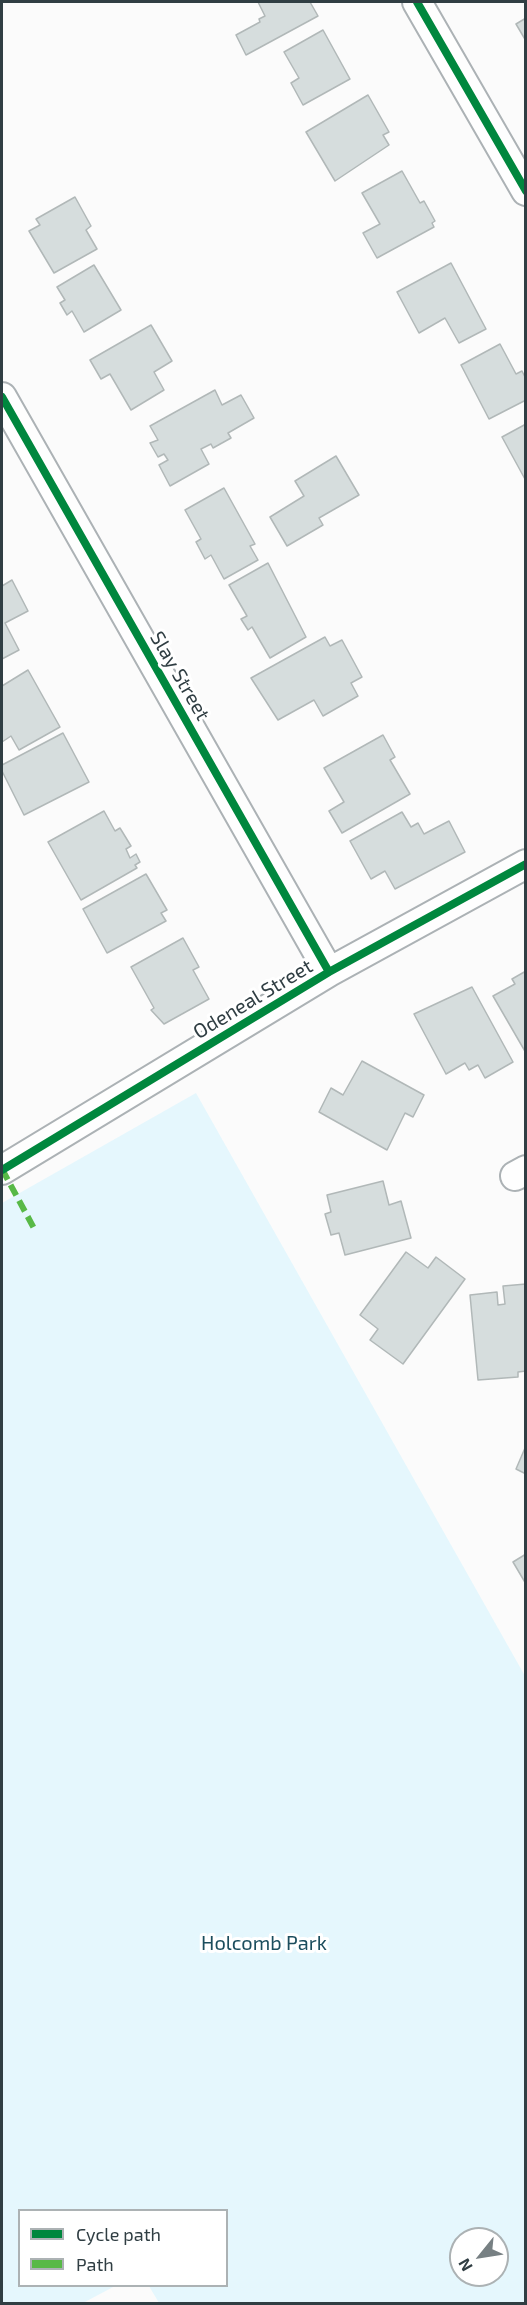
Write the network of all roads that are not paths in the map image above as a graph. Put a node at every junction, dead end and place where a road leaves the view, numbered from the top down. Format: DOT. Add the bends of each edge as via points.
graph roads {
  1 [pos="417,2"];
  2 [pos="525,191"];
  3 [pos="2,397"];
  4 [pos="525,864"];
  5 [pos="329,972"];
  6 [pos="2,1170"];
  1 -- 2 [label="street"];
  3 -- 5 [label="street, Slay Street"];
  4 -- 5 [label="street, Odeneal Street"];
  5 -- 6 [label="street, Odeneal Street"];
}
